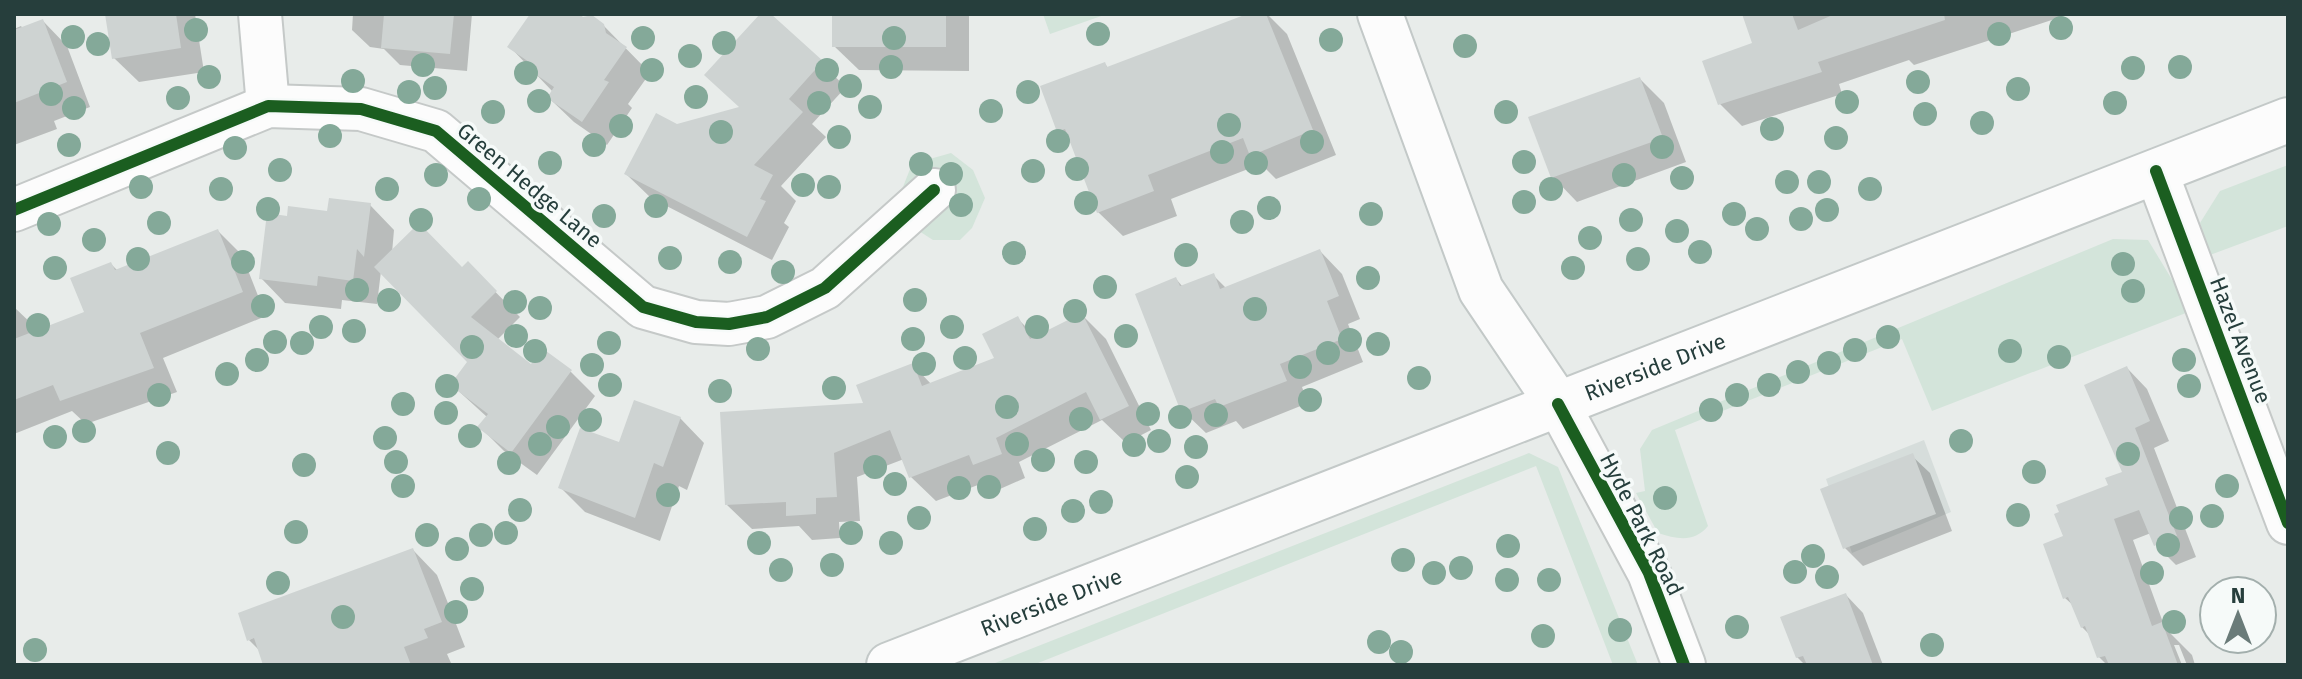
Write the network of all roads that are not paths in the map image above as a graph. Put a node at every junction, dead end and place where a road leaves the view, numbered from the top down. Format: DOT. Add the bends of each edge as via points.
graph roads {
  1 [pos="260,14"];
  2 [pos="1380,14"];
  3 [pos="268,106"];
  4 [pos="2288,120"];
  5 [pos="2156,171"];
  6 [pos="934,190"];
  7 [pos="14,210"];
  8 [pos="1558,404"];
  9 [pos="2288,523"];
  10 [pos="889,665"];
  11 [pos="1684,665"];
  1 -- 3 [label="street"];
  2 -- 8 [label="main road, Hyde Park Road" via="1481,290"];
  3 -- 6 [label="street, Green Hedge Lane" via="361,109 436,131 643,307 696,322 729,324 767,317 825,288"];
  3 -- 7 [label="street, Green Hedge Lane"];
  4 -- 5 [label="main road, Riverside Drive"];
  5 -- 8 [label="main road, Riverside Drive"];
  5 -- 9 [label="street, Hazel Avenue"];
  8 -- 10 [label="main road, Riverside Drive"];
  8 -- 11 [label="street, Hyde Park Road" via="1649,573"];
}
